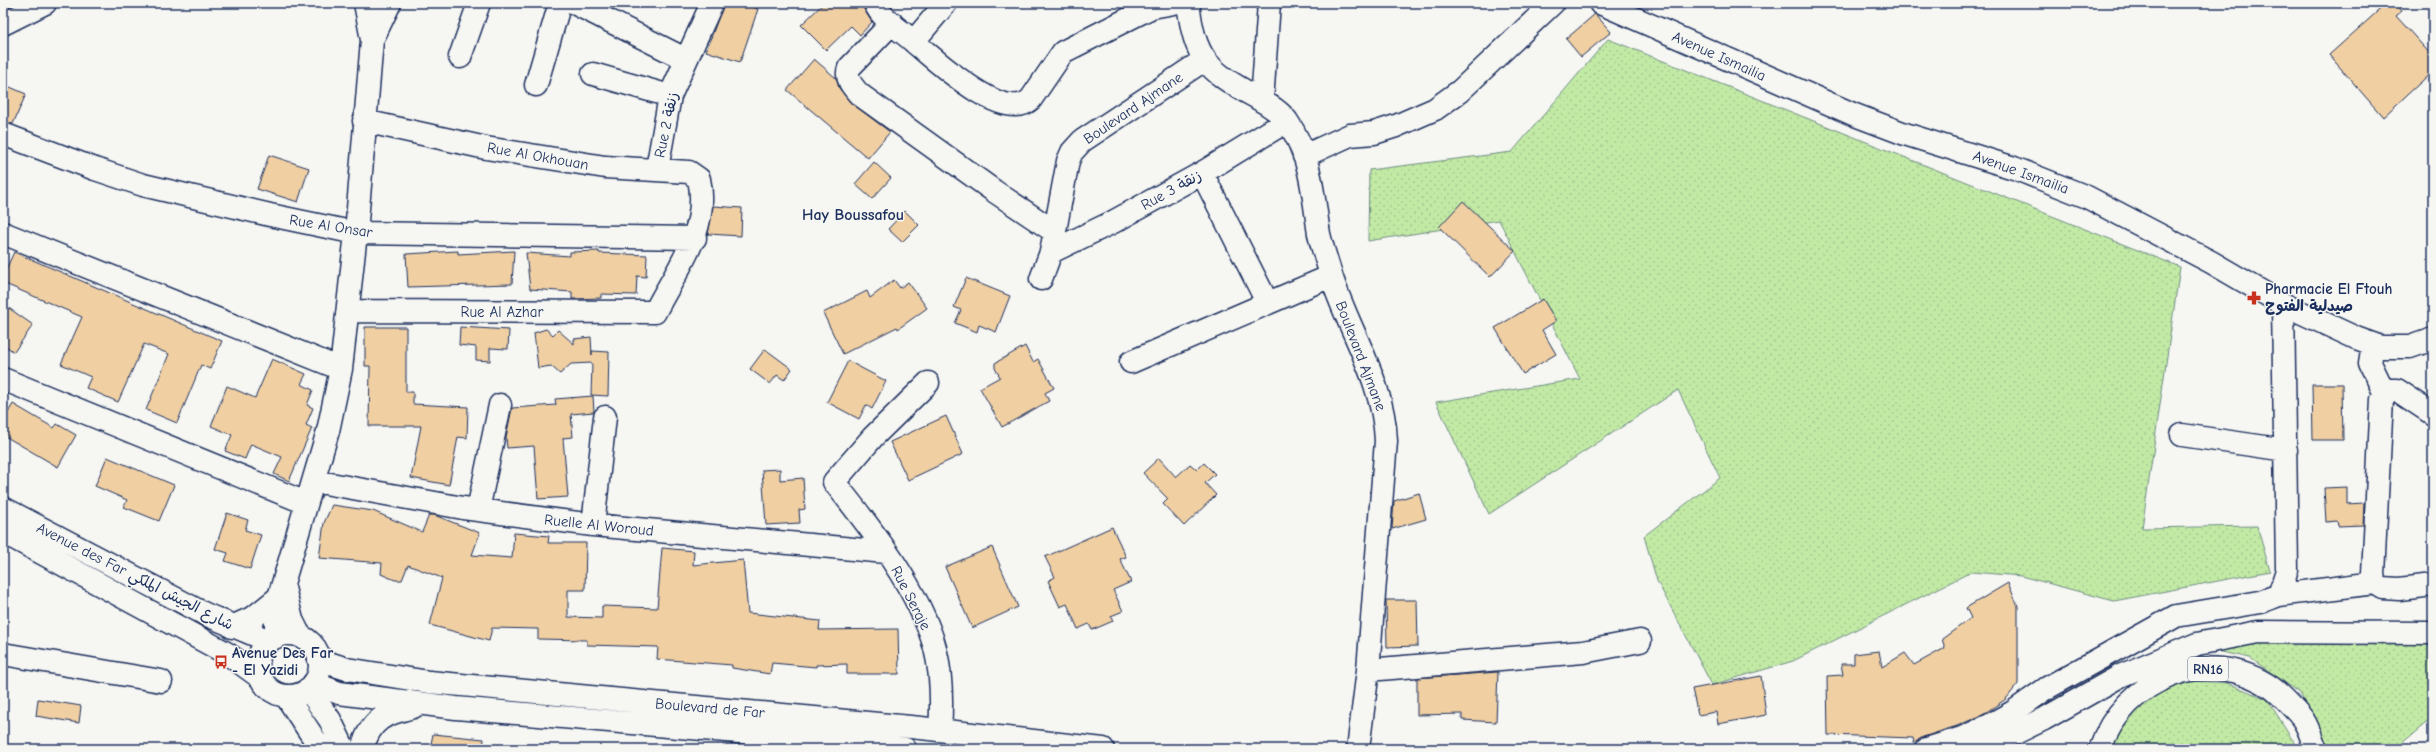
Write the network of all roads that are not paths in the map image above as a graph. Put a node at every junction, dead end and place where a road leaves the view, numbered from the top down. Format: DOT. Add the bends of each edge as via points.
graph roads {
  1 [pos="44,3"];
  2 [pos="365,3"];
  3 [pos="390,3"];
  4 [pos="479,3"];
  5 [pos="560,3"];
  6 [pos="574,3"];
  7 [pos="712,3"];
  8 [pos="875,3"];
  9 [pos="946,3"];
  10 [pos="1174,3"];
  11 [pos="1188,3"];
  12 [pos="1269,3"];
  13 [pos="1553,3"];
  14 [pos="1600,3"];
  15 [pos="1148,5"];
  16 [pos="892,23"];
  17 [pos="3,24"];
  18 [pos="372,40"];
  19 [pos="914,41"];
  20 [pos="460,57"];
  21 [pos="685,59"];
  22 [pos="1204,60"];
  23 [pos="593,74"];
  24 [pos="536,85"];
  25 [pos="670,96"];
  26 [pos="1262,101"];
  27 [pos="364,121"];
  28 [pos="1287,121"];
  29 [pos="3,134"];
  30 [pos="1304,156"];
  31 [pos="657,169"];
  32 [pos="1202,173"];
  33 [pos="3,233"];
  34 [pos="356,233"];
  35 [pos="695,238"];
  36 [pos="1053,242"];
  37 [pos="1331,276"];
  38 [pos="1041,279"];
  39 [pos="1267,302"];
  40 [pos="2283,304"];
  41 [pos="348,311"];
  42 [pos="2433,339"];
  43 [pos="2373,344"];
  44 [pos="1131,362"];
  45 [pos="341,369"];
  46 [pos="3,379"];
  47 [pos="928,383"];
  48 [pos="2385,394"];
  49 [pos="500,405"];
  50 [pos="2433,414"];
  51 [pos="606,417"];
  52 [pos="2182,435"];
  53 [pos="2286,450"];
  54 [pos="314,480"];
  55 [pos="306,503"];
  56 [pos="3,508"];
  57 [pos="478,510"];
  58 [pos="593,525"];
  59 [pos="3,532"];
  60 [pos="886,552"];
  61 [pos="2375,583"];
  62 [pos="2433,585"];
  63 [pos="281,590"];
  64 [pos="2279,595"];
  65 [pos="232,627"];
  66 [pos="2433,633"];
  67 [pos="300,636"];
  68 [pos="273,639"];
  69 [pos="1640,641"];
  70 [pos="3,654"];
  71 [pos="319,660"];
  72 [pos="1368,670"];
  73 [pos="260,678"];
  74 [pos="161,681"];
  75 [pos="311,686"];
  76 [pos="286,696"];
  77 [pos="426,704"];
  78 [pos="940,730"];
  79 [pos="321,749"];
  80 [pos="344,749"];
  81 [pos="362,749"];
  82 [pos="905,749"];
  83 [pos="1103,749"];
  84 [pos="1358,749"];
  85 [pos="1927,749"];
  86 [pos="1971,749"];
  87 [pos="2100,749"];
  88 [pos="2316,749"];
  1 -- 17 [label="main road"];
  2 -- 18 [label="main road"];
  3 -- 18 [label="main road"];
  4 -- 20 [label="main road"];
  5 -- 24 [label="main road"];
  6 -- 21 [label="main road"];
  7 -- 21 [label="main road, Rue 2 زنقة"];
  8 -- 16 [label="main road" via="879,11"];
  9 -- 19 [label="main road"];
  10 -- 15 [label="main road"];
  11 -- 22 [label="main road, Boulevard Ajmane" via="1195,42"];
  12 -- 26 [label="main road"];
  13 -- 30 [label="main road" via="1460,91 1434,109 1374,133 1350,135"];
  14 -- 40 [label="main road, Avenue Ismailia" via="1855,115 1905,134 2014,168 2087,197 2211,262"];
  15 -- 19 [label="main road" via="1063,52 1031,100 1023,104 1008,103 971,87 955,77"];
  16 -- 19 [label="main road"];
  16 -- 36 [label="main road" via="849,68 848,76 852,86 859,94 994,192"];
  18 -- 27 [label="main road"];
  21 -- 25 [label="main road, Rue 2 زنقة"];
  22 -- 26 [label="main road, Boulevard Ajmane" via="1218,74"];
  22 -- 36 [label="main road, Boulevard Ajmane" via="1077,146 1068,161"];
  23 -- 25 [label="main road"];
  25 -- 31 [label="main road, Rue 2 زنقة"];
  26 -- 28 [label="main road, Boulevard Ajmane"];
  27 -- 31 [label="main road, Rue Al Okhouan" via="486,148 606,168"];
  27 -- 34 [label="main road"];
  28 -- 30 [label="main road, Boulevard Ajmane"];
  28 -- 32 [label="main road, Rue 3 زنقة"];
  29 -- 34 [label="main road, Rue Al Onsar" via="143,185"];
  30 -- 37 [label="main road, Boulevard Ajmane" via="1311,175 1320,236"];
  31 -- 35 [label="main road, Rue Al Okhouan" via="695,174 699,179 702,210"];
  32 -- 36 [label="main road, Rue 3 زنقة" via="1113,222"];
  32 -- 39 [label="main road"];
  33 -- 45 [label="main road"];
  34 -- 35 [label="main road, Rue Al Onsar"];
  34 -- 41 [label="main road"];
  35 -- 41 [label="main road, Rue Al Azhar" via="655,312"];
  36 -- 38 [label="main road, Boulevard Ajmane"];
  37 -- 39 [label="main road"];
  37 -- 72 [label="main road, Boulevard Ajmane" via="1376,387 1385,424 1386,441"];
  39 -- 44 [label="main road"];
  40 -- 43 [label="main road, Avenue Ismailia"];
  40 -- 53 [label="main road"];
  41 -- 45 [label="main road"];
  42 -- 43 [label="main road, Avenue Ismailia" via="2410,347 2381,347"];
  43 -- 48 [label="main road" via="2370,363"];
  45 -- 54 [label="main road"];
  46 -- 55 [label="main road"];
  47 -- 60 [label="main road, Rue Seraje" via="873,437 834,482"];
  48 -- 50 [label="main road" via="2397,390"];
  48 -- 61 [label="main road" via="2382,399 2379,450 2373,574"];
  49 -- 57 [label="main road"];
  51 -- 58 [label="main road"];
  52 -- 53 [label="main road"];
  53 -- 64 [label="main road" via="2287,570"];
  54 -- 55 [label="main road"];
  54 -- 57 [label="main road, Ruelle Al Woroud"];
  55 -- 63 [label="main road"];
  56 -- 65 [label="main road, Avenue des Far شارع الجيش الملكي"];
  57 -- 58 [label="main road, Ruelle Al Woroud"];
  58 -- 60 [label="main road, Ruelle Al Woroud"];
  59 -- 73 [label="main road, Avenue des Far شارع الجيش الملكي" via="228,654"];
  60 -- 78 [label="main road, Rue Seraje" via="916,604 935,648 941,683"];
  61 -- 62 [label="main road" via="2383,588 2399,589"];
  61 -- 64 [label="main road"];
  63 -- 65 [label="main road" via="254,617"];
  63 -- 67 [label="main road"];
  63 -- 68 [label="main road"];
  64 -- 85 [label="main road" via="2260,602 2176,616 2047,688 1988,726 1962,738"];
  65 -- 68 [label="main road, Avenue des Far شارع الجيش الملكي"];
  66 -- 86 [label="main road" via="2258,632 2197,644 2120,676 1997,742"];
  67 -- 68 [label="main road" via="292,634"];
  67 -- 71 [label="main road" via="313,646"];
  68 -- 73 [label="main road" via="262,650 258,662"];
  69 -- 72 [label="main road" via="1583,652"];
  70 -- 74 [label="main road"];
  71 -- 75 [label="main road" via="318,676"];
  71 -- 78 [label="main road, Boulevard de Far" via="346,669 429,682"];
  72 -- 84 [label="main road, Boulevard Ajmane"];
  73 -- 76 [label="main road" via="271,690"];
  75 -- 76 [label="main road" via="301,693"];
  75 -- 77 [label="main road, Boulevard de Far" via="339,693"];
  75 -- 80 [label="main road"];
  76 -- 79 [label="main road"];
  77 -- 81 [label="main road" via="381,717 367,735"];
  77 -- 82 [label="main road, Boulevard de Far"];
  78 -- 83 [label="main road, Boulevard de Far"];
  87 -- 88 [label="main road, RN16" via="2104,737 2121,710 2140,692 2162,678 2196,669 2239,672 2273,688 2304,720"];
}
